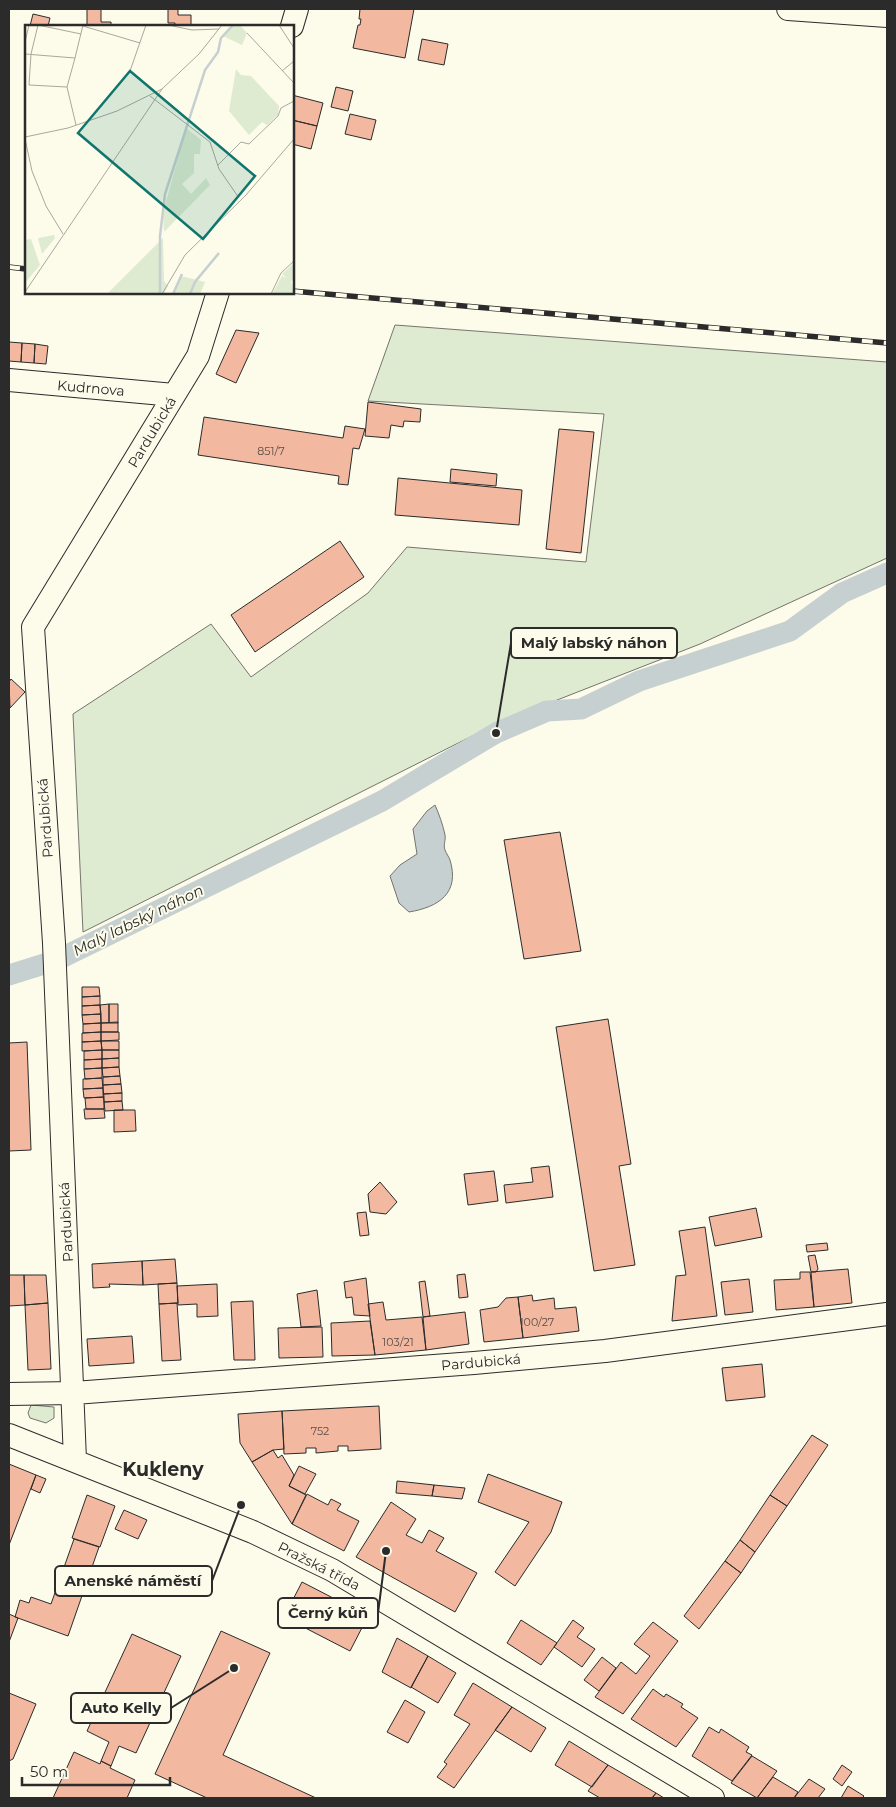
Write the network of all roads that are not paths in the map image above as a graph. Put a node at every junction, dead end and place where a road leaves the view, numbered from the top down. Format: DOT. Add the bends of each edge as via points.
graph roads {
  1 [pos="297,9"];
  2 [pos="788,9"];
  3 [pos="887,16"];
  4 [pos="292,25"];
  5 [pos="217,294"];
  6 [pos="9,380"];
  7 [pos="174,395"];
  8 [pos="887,1314"];
  9 [pos="74,1393"];
  10 [pos="9,1394"];
  11 [pos="9,1435"];
  12 [pos="75,1460"];
  13 [pos="713,1798"];
  1 -- 4 [label="street"];
  2 -- 3 [label="street"];
  5 -- 7 [label="street, Pardubická" via="198,356"];
  6 -- 7 [label="street, Kudrnova"];
  7 -- 9 [label="street, Pardubická" via="33,627 54,943"];
  8 -- 9 [label="street, Pardubická" via="605,1351"];
  9 -- 10 [label="street, Pardubická"];
  9 -- 12 [label="street, Pardubická"];
  11 -- 12 [label="street, Pražská třída"];
  12 -- 13 [label="street, Pražská třída" via="252,1532 332,1570"];
}
